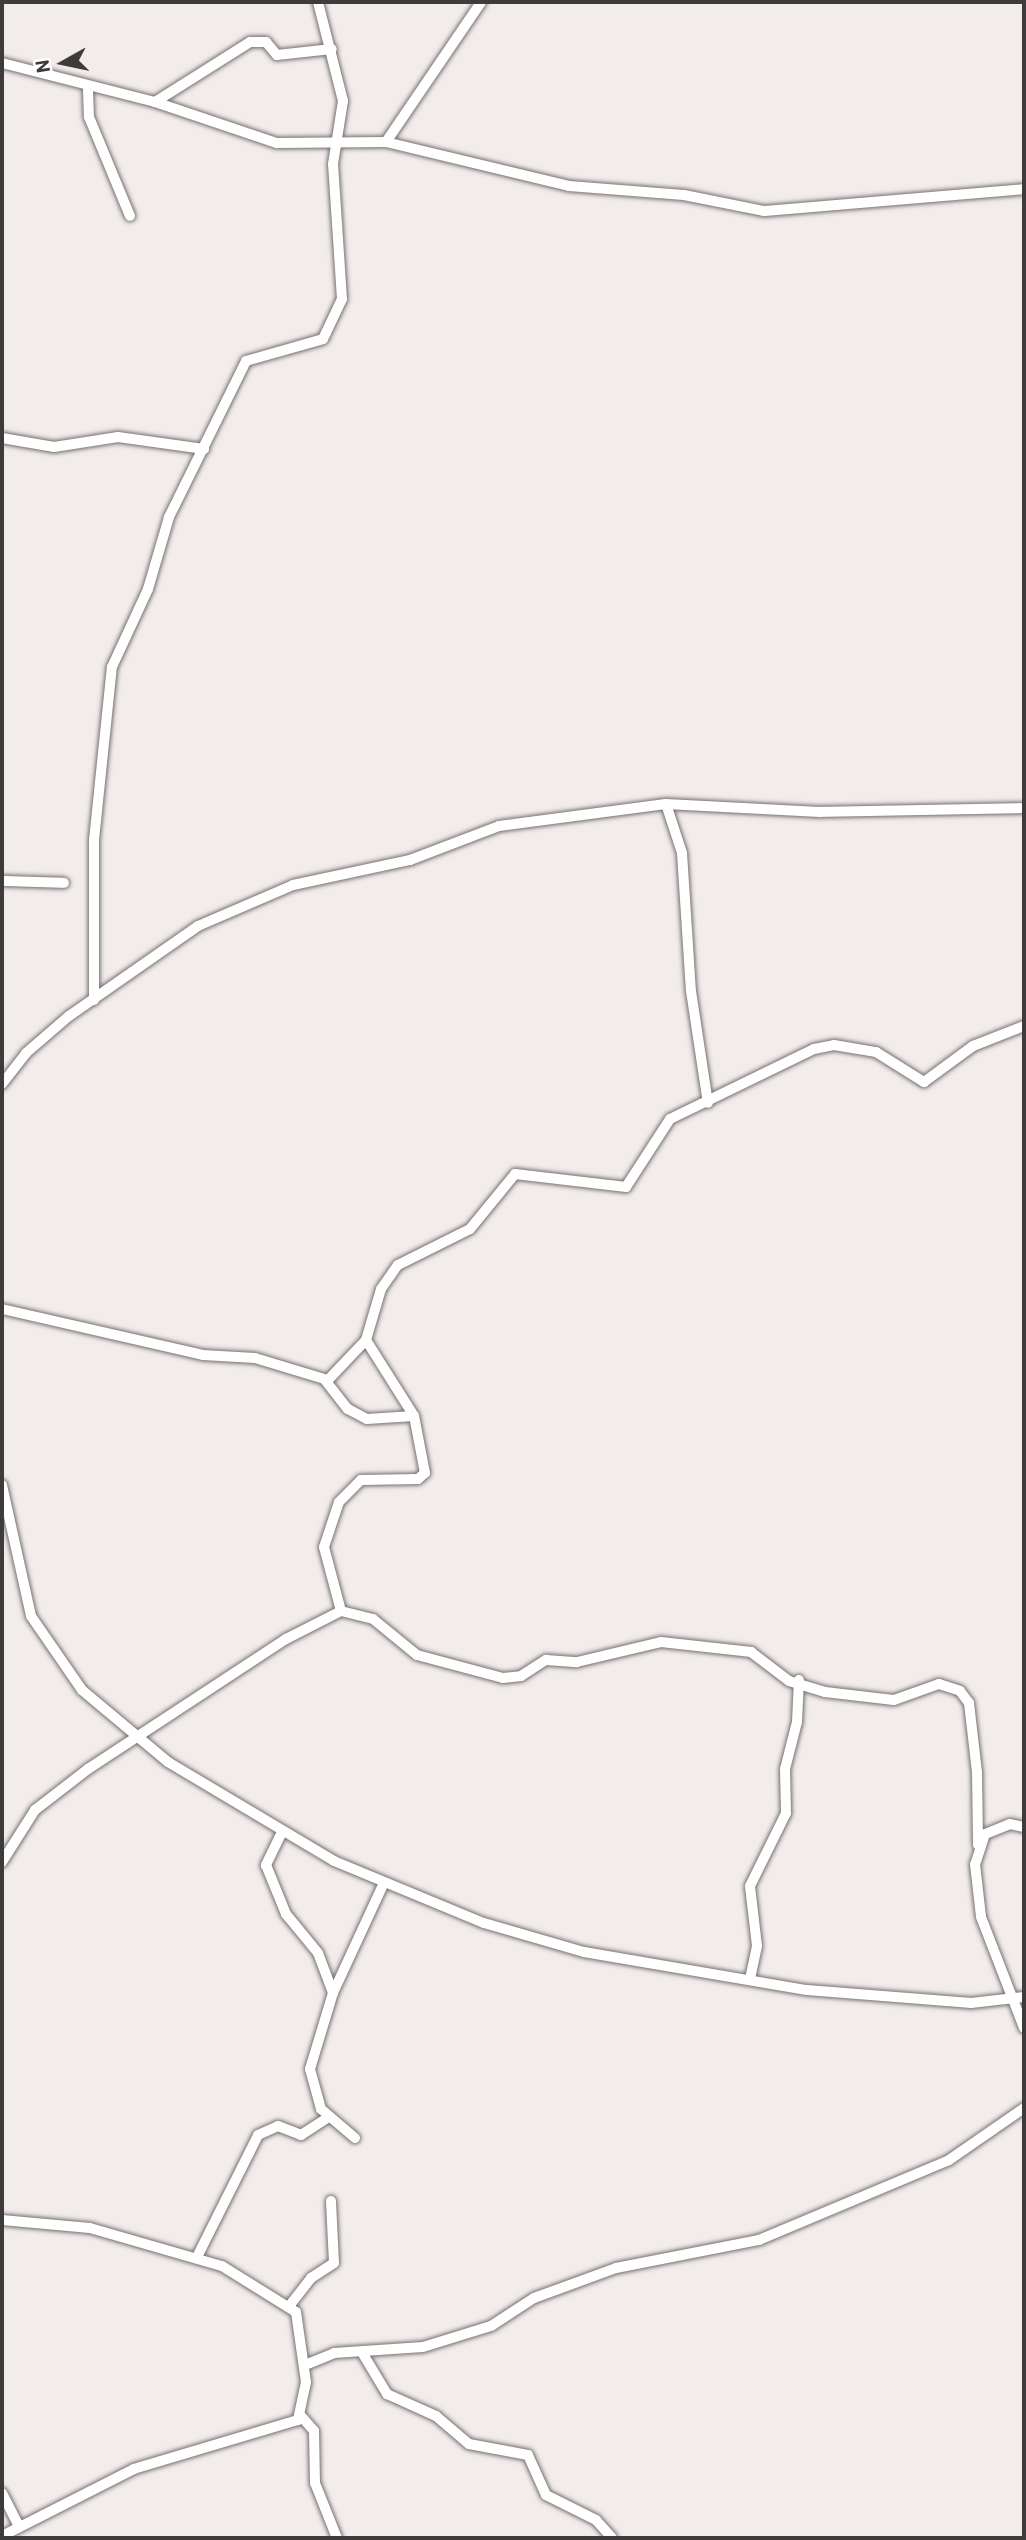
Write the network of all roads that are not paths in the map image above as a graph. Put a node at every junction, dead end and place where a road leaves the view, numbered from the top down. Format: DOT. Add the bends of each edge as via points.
graph roads {
  1 [pos="318,2"];
  2 [pos="481,2"];
  3 [pos="332,49"];
  4 [pos="2,63"];
  5 [pos="88,90"];
  6 [pos="155,102"];
  7 [pos="343,122"];
  8 [pos="358,141"];
  9 [pos="340,142"];
  10 [pos="386,142"];
  11 [pos="1024,190"];
  12 [pos="130,215"];
  13 [pos="2,438"];
  14 [pos="204,449"];
  15 [pos="666,804"];
  16 [pos="1024,808"];
  17 [pos="2,881"];
  18 [pos="64,883"];
  19 [pos="94,999"];
  20 [pos="1024,1026"];
  21 [pos="2,1084"];
  22 [pos="708,1103"];
  23 [pos="2,1308"];
  24 [pos="366,1340"];
  25 [pos="325,1380"];
  26 [pos="414,1416"];
  27 [pos="2,1485"];
  28 [pos="341,1611"];
  29 [pos="799,1680"];
  30 [pos="134,1736"];
  31 [pos="1024,1827"];
  32 [pos="282,1832"];
  33 [pos="978,1845"];
  34 [pos="2,1861"];
  35 [pos="383,1885"];
  36 [pos="750,1979"];
  37 [pos="333,1993"];
  38 [pos="1007,1996"];
  39 [pos="1024,1997"];
  40 [pos="1024,2028"];
  41 [pos="1024,2108"];
  42 [pos="327,2118"];
  43 [pos="355,2138"];
  44 [pos="331,2201"];
  45 [pos="2,2220"];
  46 [pos="198,2255"];
  47 [pos="290,2305"];
  48 [pos="363,2354"];
  49 [pos="305,2365"];
  50 [pos="301,2417"];
  51 [pos="2,2493"];
  52 [pos="19,2527"];
  53 [pos="2,2536"];
  54 [pos="608,2536"];
  55 [pos="337,2538"];
  1 -- 3 [label="street"];
  2 -- 10 [label="street"];
  3 -- 6 [label="street" via="277,55 266,42 250,42"];
  3 -- 7 [label="street"];
  4 -- 5 [label="street"];
  5 -- 6 [label="street"];
  5 -- 12 [label="street" via="89,117"];
  6 -- 9 [label="street" via="251,138"];
  7 -- 8 [label="street"];
  7 -- 9 [label="street"];
  8 -- 9 [label="street"];
  8 -- 10 [label="street"];
  9 -- 14 [label="street" via="333,163 341,307 320,341 249,357"];
  10 -- 11 [label="street" via="569,186 684,195 764,211"];
  13 -- 14 [label="street" via="54,447 118,437"];
  14 -- 19 [label="street" via="169,517 148,589 112,667 94,840"];
  15 -- 16 [label="street" via="820,812"];
  15 -- 19 [label="street" via="509,824 410,860 293,885 182,935"];
  15 -- 22 [label="street" via="682,853 690,979"];
  17 -- 18 [label="street"];
  19 -- 21 [label="street" via="26,1053"];
  20 -- 22 [label="street" via="973,1046 924,1082 890,1056 834,1045 805,1053"];
  22 -- 24 [label="street" via="662,1126 626,1187 515,1174 470,1229 398,1265 381,1289"];
  23 -- 25 [label="street" via="203,1355 255,1358"];
  24 -- 25 [label="street"];
  24 -- 26 [label="street"];
  25 -- 26 [label="street" via="356,1415 391,1421"];
  26 -- 28 [label="street" via="423,1477 361,1480 332,1516 326,1569"];
  27 -- 30 [label="street" via="37,1631 82,1690"];
  28 -- 29 [label="street" via="373,1619 417,1655 503,1678 521,1676 545,1660 577,1662 661,1642 735,1648"];
  28 -- 30 [label="street"];
  29 -- 33 [label="street" via="825,1692 875,1699 909,1699 939,1684 963,1694 977,1772"];
  29 -- 36 [label="street" via="797,1722 785,1769 786,1813 750,1886 757,1946"];
  30 -- 32 [label="street"];
  30 -- 34 [label="street" via="35,1810"];
  31 -- 33 [label="street" via="995,1828"];
  32 -- 35 [label="street"];
  32 -- 37 [label="street" via="266,1865 286,1914 318,1954"];
  33 -- 38 [label="street" via="981,1917"];
  35 -- 36 [label="street" via="568,1949"];
  35 -- 37 [label="street"];
  36 -- 38 [label="street" via="894,1998 978,2003"];
  37 -- 42 [label="street" via="310,2069"];
  38 -- 39 [label="street"];
  38 -- 40 [label="street"];
  41 -- 48 [label="street" via="949,2160 760,2239 616,2268 534,2298 491,2326 460,2330 423,2347"];
  42 -- 43 [label="street"];
  42 -- 46 [label="street" via="301,2134 278,2126 258,2135"];
  44 -- 47 [label="street" via="334,2263"];
  45 -- 46 [label="street" via="90,2228"];
  46 -- 47 [label="street"];
  47 -- 49 [label="street"];
  48 -- 49 [label="street" via="334,2353"];
  48 -- 54 [label="street" via="387,2394 436,2416 469,2444 528,2455 546,2494"];
  49 -- 50 [label="street"];
  50 -- 52 [label="street" via="134,2469"];
  50 -- 55 [label="street" via="314,2431 316,2483"];
  51 -- 52 [label="street"];
  52 -- 53 [label="street"];
}
